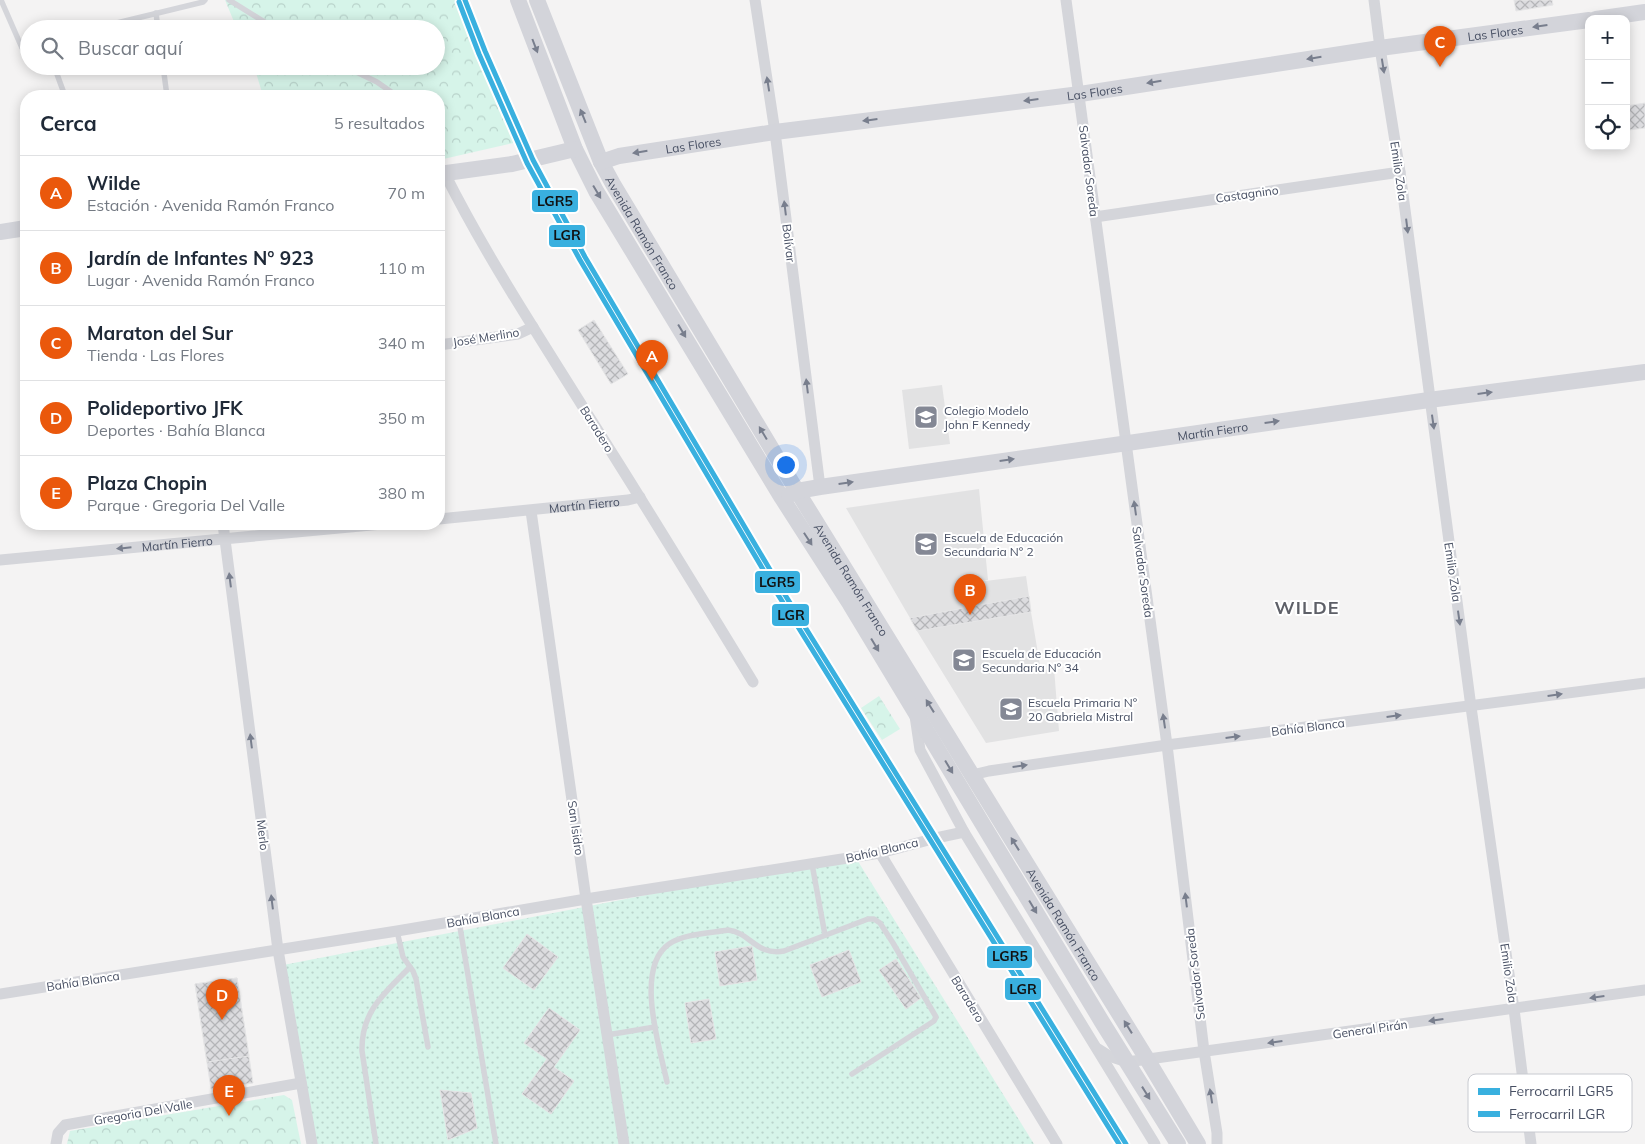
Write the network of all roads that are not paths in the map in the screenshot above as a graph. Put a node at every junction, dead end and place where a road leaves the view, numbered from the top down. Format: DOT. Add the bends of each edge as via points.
graph roads {
  1 [pos="2,0"];
  2 [pos="205,0"];
  3 [pos="229,0"];
  4 [pos="518,0"];
  5 [pos="537,0"];
  6 [pos="755,0"];
  7 [pos="1066,0"];
  8 [pos="1374,0"];
  9 [pos="1645,12"];
  10 [pos="156,13"];
  11 [pos="1624,15"];
  12 [pos="128,20"];
  13 [pos="157,20"];
  14 [pos="261,20"];
  15 [pos="1585,21"];
  16 [pos="20,43"];
  17 [pos="1380,48"];
  18 [pos="57,75"];
  19 [pos="164,75"];
  20 [pos="363,75"];
  21 [pos="63,90"];
  22 [pos="166,90"];
  23 [pos="389,90"];
  24 [pos="1080,94"];
  25 [pos="775,132"];
  26 [pos="575,149"];
  27 [pos="601,162"];
  28 [pos="445,172"];
  29 [pos="1400,172"];
  30 [pos="445,177"];
  31 [pos="1095,217"];
  32 [pos="20,229"];
  33 [pos="0,232"];
  34 [pos="533,327"];
  35 [pos="445,344"];
  36 [pos="1645,372"];
  37 [pos="1430,400"];
  38 [pos="1126,442"];
  39 [pos="820,487"];
  40 [pos="797,490"];
  41 [pos="640,496"];
  42 [pos="782,498"];
  43 [pos="530,510"];
  44 [pos="445,518"];
  45 [pos="223,530"];
  46 [pos="314,530"];
  47 [pos="224,538"];
  48 [pos="0,560"];
  49 [pos="753,682"];
  50 [pos="1645,683"];
  51 [pos="1471,707"];
  52 [pos="915,711"];
  53 [pos="1167,745"];
  54 [pos="972,775"];
  55 [pos="964,832"];
  56 [pos="880,853"];
  57 [pos="812,864"];
  58 [pos="586,899"];
  59 [pos="459,921"];
  60 [pos="397,932"];
  61 [pos="825,935"];
  62 [pos="278,950"];
  63 [pos="410,967"];
  64 [pos="1645,990"];
  65 [pos="0,994"];
  66 [pos="1514,1009"];
  67 [pos="655,1027"];
  68 [pos="607,1035"];
  69 [pos="428,1047"];
  70 [pos="1098,1049"];
  71 [pos="1204,1051"];
  72 [pos="1147,1059"];
  73 [pos="1127,1062"];
  74 [pos="852,1074"];
  75 [pos="1522,1074"];
  76 [pos="667,1082"];
  77 [pos="301,1083"];
  78 [pos="56,1144"];
  79 [pos="312,1144"];
  80 [pos="376,1144"];
  81 [pos="496,1144"];
  82 [pos="624,1144"];
  83 [pos="1056,1144"];
  84 [pos="1154,1144"];
  85 [pos="1178,1144"];
  86 [pos="1198,1144"];
  87 [pos="1217,1144"];
  1 -- 16 [label="lane"];
  2 -- 10 [label="lane"];
  3 -- 14 [label="lane"];
  4 -- 26 [label="main road, Avenida Ramón Franco, one-way"];
  27 -- 5 [label="main road, Avenida Ramón Franco, one-way"];
  25 -- 6 [label="street, Bolívar, one-way"];
  7 -- 24 [label="street, Salvador Soreda"];
  8 -- 17 [label="street, Emilio Zola"];
  9 -- 11 [label="main road"];
  10 -- 12 [label="lane"];
  10 -- 13 [label="lane"];
  15 -- 17 [label="main road, Las Flores, one-way"];
  17 -- 24 [label="main road, Las Flores, one-way"];
  17 -- 29 [label="street, Emilio Zola, one-way"];
  18 -- 21 [label="lane"];
  19 -- 22 [label="lane"];
  20 -- 23 [label="lane"];
  24 -- 25 [label="main road, Las Flores, one-way"];
  24 -- 31 [label="street, Salvador Soreda"];
  25 -- 27 [label="main road, Las Flores, one-way" via="619,156"];
  39 -- 25 [label="street, Bolívar, one-way"];
  26 -- 28 [label="main road" via="512,164"];
  26 -- 42 [label="main road, Avenida Ramón Franco, one-way" via="596,191"];
  40 -- 27 [label="main road, Avenida Ramón Franco, one-way"];
  29 -- 31 [label="street, Castagnino"];
  29 -- 37 [label="street, Emilio Zola, one-way"];
  30 -- 34 [label="street, Baradero"];
  31 -- 38 [label="street, Salvador Soreda"];
  32 -- 33 [label="main road"];
  34 -- 35 [label="street, José Merlino" via="518,334"];
  34 -- 41 [label="street, Baradero"];
  37 -- 36 [label="main road, Martín Fierro, one-way"];
  38 -- 37 [label="main road, Martín Fierro, one-way"];
  37 -- 51 [label="street, Emilio Zola, one-way"];
  39 -- 38 [label="main road, Martín Fierro, one-way"];
  53 -- 38 [label="street, Salvador Soreda, one-way"];
  39 -- 40 [label="main road, Martín Fierro"];
  40 -- 42 [label="main road, Martín Fierro"];
  54 -- 40 [label="main road, Avenida Ramón Franco, one-way"];
  41 -- 43 [label="street, Martín Fierro"];
  41 -- 49 [label="street, Baradero"];
  42 -- 52 [label="main road, Avenida Ramón Franco, one-way"];
  43 -- 44 [label="street, Martín Fierro"];
  43 -- 58 [label="street, San Isidro"];
  45 -- 47 [label="street, Merlo"];
  46 -- 47 [label="street, Martín Fierro"];
  47 -- 48 [label="street, Martín Fierro, one-way"];
  62 -- 47 [label="street, Merlo, one-way"];
  51 -- 50 [label="street, Bahía Blanca, one-way"];
  53 -- 51 [label="street, Bahía Blanca, one-way"];
  51 -- 66 [label="street, Emilio Zola"];
  52 -- 55 [label="street" via="920,750"];
  52 -- 73 [label="main road, Avenida Ramón Franco, one-way"];
  54 -- 53 [label="street, Bahía Blanca, one-way"];
  71 -- 53 [label="street, Salvador Soreda, one-way"];
  72 -- 54 [label="main road, Avenida Ramón Franco, one-way"];
  55 -- 56 [label="street, Bahía Blanca"];
  55 -- 70 [label="street"];
  56 -- 57 [label="street, Bahía Blanca"];
  56 -- 83 [label="street, Baradero"];
  57 -- 58 [label="street, Bahía Blanca"];
  57 -- 61 [label="lane"];
  58 -- 59 [label="street, Bahía Blanca"];
  58 -- 68 [label="street, San Isidro"];
  59 -- 60 [label="street, Bahía Blanca"];
  59 -- 81 [label="lane"];
  60 -- 62 [label="street, Bahía Blanca"];
  60 -- 63 [label="lane" via="403,957"];
  61 -- 67 [label="lane" via="774,953 728,930 682,938 669,944 657,960 651,982"];
  61 -- 74 [label="lane" via="868,918 880,923 936,1017"];
  62 -- 65 [label="street, Bahía Blanca"];
  62 -- 77 [label="street, Merlo"];
  63 -- 69 [label="lane" via="416,978"];
  63 -- 80 [label="lane" via="377,1001 362,1039"];
  64 -- 66 [label="street, General Pirán, one-way"];
  66 -- 71 [label="street, General Pirán, one-way"];
  66 -- 75 [label="street, Emilio Zola"];
  67 -- 68 [label="lane"];
  67 -- 76 [label="lane"];
  68 -- 82 [label="street, San Isidro"];
  70 -- 73 [label="street"];
  70 -- 84 [label="street"];
  71 -- 72 [label="street, General Pirán"];
  87 -- 71 [label="street, Salvador Soreda, one-way" via="1218,1133"];
  72 -- 73 [label="street, General Pirán"];
  72 -- 86 [label="main road, Avenida Ramón Franco"];
  73 -- 85 [label="main road, Avenida Ramón Franco, one-way"];
  77 -- 78 [label="street, Gregoria Del Valle" via="65,1125 58,1133"];
  77 -- 79 [label="street, Merlo"];
}
